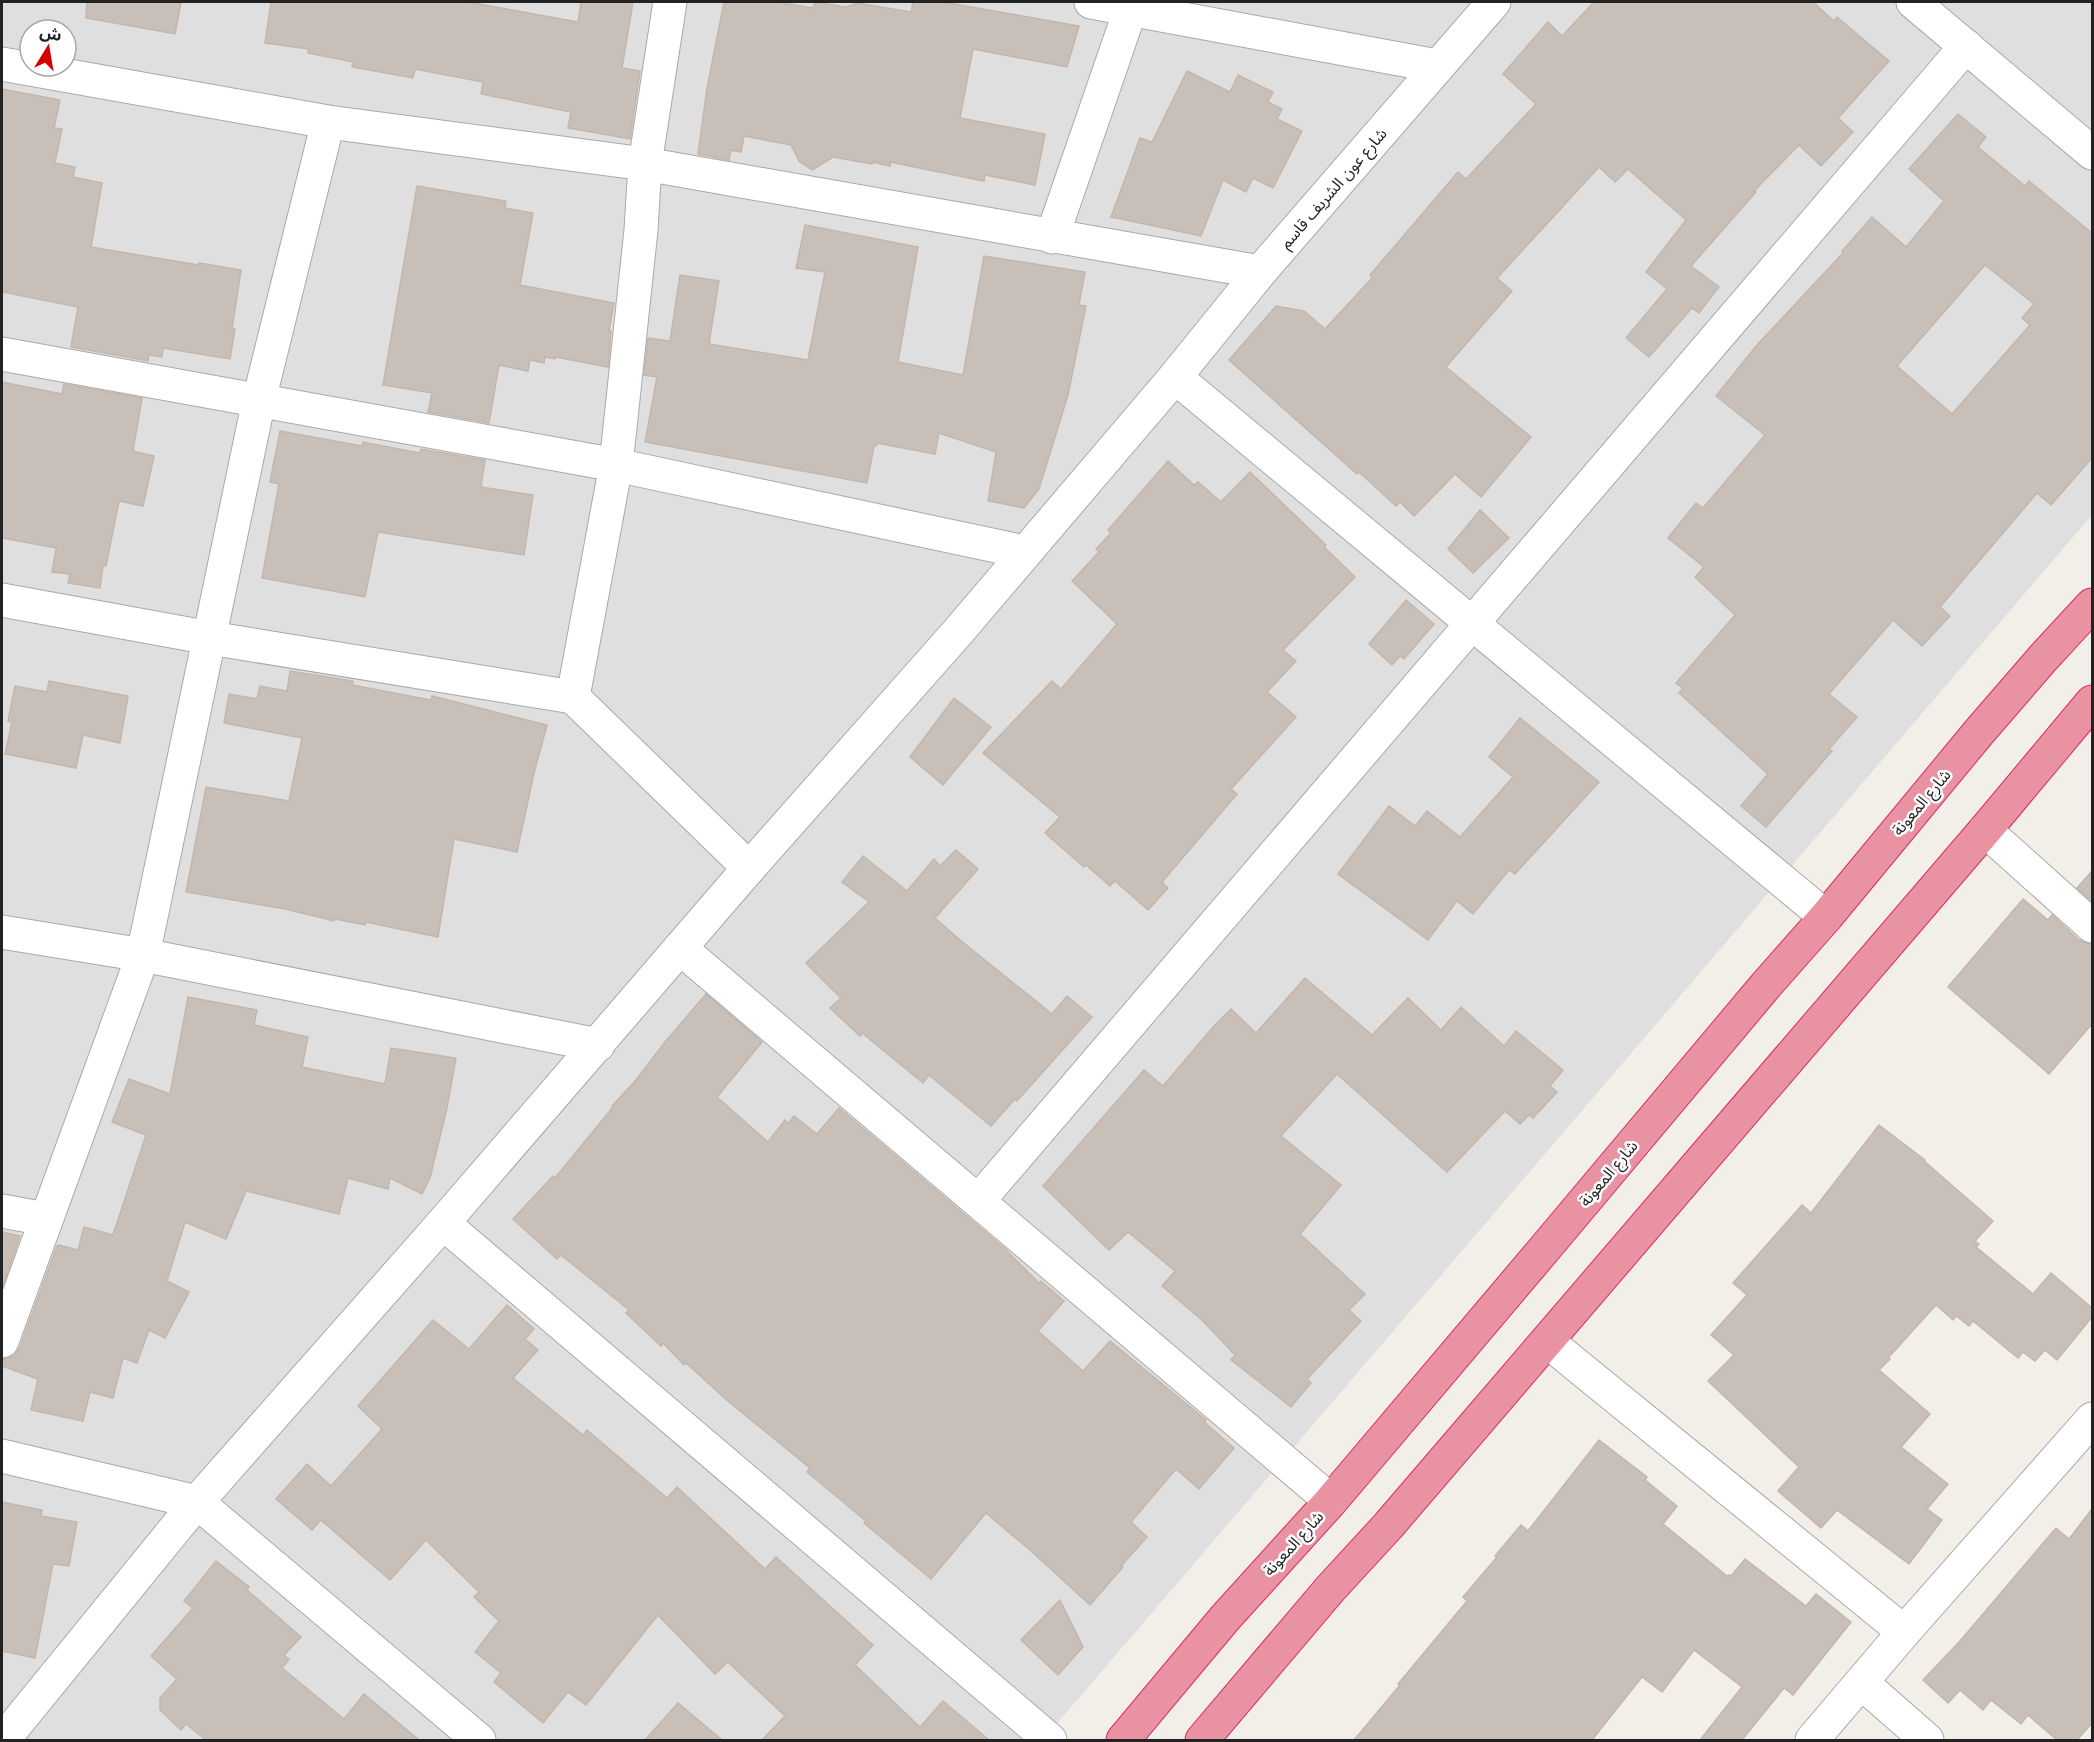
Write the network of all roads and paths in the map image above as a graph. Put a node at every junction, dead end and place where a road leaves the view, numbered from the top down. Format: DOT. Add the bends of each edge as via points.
graph roads {
  1 [pos="670,2"];
  2 [pos="1091,2"];
  3 [pos="1494,2"];
  4 [pos="1913,2"];
  5 [pos="1132,5"];
  6 [pos="1966,46"];
  7 [pos="2,64"];
  8 [pos="1437,66"];
  9 [pos="328,122"];
  10 [pos="2092,153"];
  11 [pos="645,164"];
  12 [pos="1052,237"];
  13 [pos="1260,272"];
  14 [pos="2,354"];
  15 [pos="1175,377"];
  16 [pos="259,400"];
  17 [pos="616,465"];
  18 [pos="1024,552"];
  19 [pos="2,600"];
  20 [pos="2092,605"];
  21 [pos="1473,623"];
  22 [pos="210,638"];
  23 [pos="573,697"];
  24 [pos="2092,702"];
  25 [pos="1985,831"];
  26 [pos="749,868"];
  27 [pos="1826,917"];
  28 [pos="2092,926"];
  29 [pos="2,932"];
  30 [pos="680,948"];
  31 [pos="143,955"];
  32 [pos="598,1045"];
  33 [pos="979,1200"];
  34 [pos="2,1211"];
  35 [pos="46,1219"];
  36 [pos="443,1222"];
  37 [pos="2,1341"];
  38 [pos="1548,1341"];
  39 [pos="2086,1441"];
  40 [pos="2,1456"];
  41 [pos="1331,1501"];
  42 [pos="196,1502"];
  43 [pos="1904,1632"];
  44 [pos="1862,1683"];
  45 [pos="3,1740"];
  46 [pos="479,1740"];
  47 [pos="1050,1740"];
  48 [pos="1123,1740"];
  49 [pos="1202,1740"];
  50 [pos="1812,1740"];
  51 [pos="1927,1740"];
  1 -- 11 [label="street"];
  2 -- 5 [label="street"];
  3 -- 8 [label="street, شارع عون الشريف قاسم"];
  4 -- 6 [label="street"];
  5 -- 8 [label="street"];
  5 -- 12 [label="street"];
  6 -- 10 [label="street"];
  6 -- 21 [label="street"];
  7 -- 9 [label="street"];
  8 -- 13 [label="street, شارع عون الشريف قاسم"];
  9 -- 11 [label="street"];
  9 -- 16 [label="street"];
  11 -- 12 [label="street"];
  11 -- 17 [label="street"];
  12 -- 13 [label="street"];
  13 -- 15 [label="street, شارع عون الشريف قاسم"];
  14 -- 16 [label="street"];
  15 -- 18 [label="street, شارع عون الشريف قاسم"];
  15 -- 21 [label="street"];
  16 -- 17 [label="street"];
  16 -- 22 [label="street"];
  17 -- 18 [label="street"];
  17 -- 23 [label="street"];
  18 -- 26 [label="street, شارع عون الشريف قاسم"];
  19 -- 22 [label="street"];
  20 -- 27 [label="highway, شارع المعونة" via="1978,732"];
  21 -- 27 [label="street"];
  21 -- 33 [label="street"];
  22 -- 23 [label="street"];
  22 -- 31 [label="street"];
  23 -- 26 [label="street"];
  24 -- 25 [label="highway"];
  25 -- 28 [label="street"];
  25 -- 38 [label="highway"];
  26 -- 30 [label="street, شارع عون الشريف قاسم"];
  27 -- 41 [label="highway, شارع المعونة"];
  29 -- 31 [label="street"];
  30 -- 32 [label="street, شارع عون الشريف قاسم"];
  30 -- 33 [label="street"];
  31 -- 32 [label="street"];
  31 -- 35 [label="street"];
  32 -- 36 [label="street, شارع عون الشريف قاسم"];
  33 -- 41 [label="street"];
  34 -- 35 [label="street"];
  35 -- 37 [label="street"];
  36 -- 42 [label="street, شارع عون الشريف قاسم"];
  36 -- 47 [label="street"];
  38 -- 43 [label="street"];
  38 -- 49 [label="highway"];
  39 -- 43 [label="street"];
  40 -- 42 [label="street"];
  41 -- 48 [label="highway, شارع المعونة" via="1225,1618"];
  42 -- 45 [label="street, شارع عون الشريف قاسم"];
  42 -- 46 [label="street"];
  43 -- 44 [label="street"];
  44 -- 50 [label="street"];
  44 -- 51 [label="street"];
}
